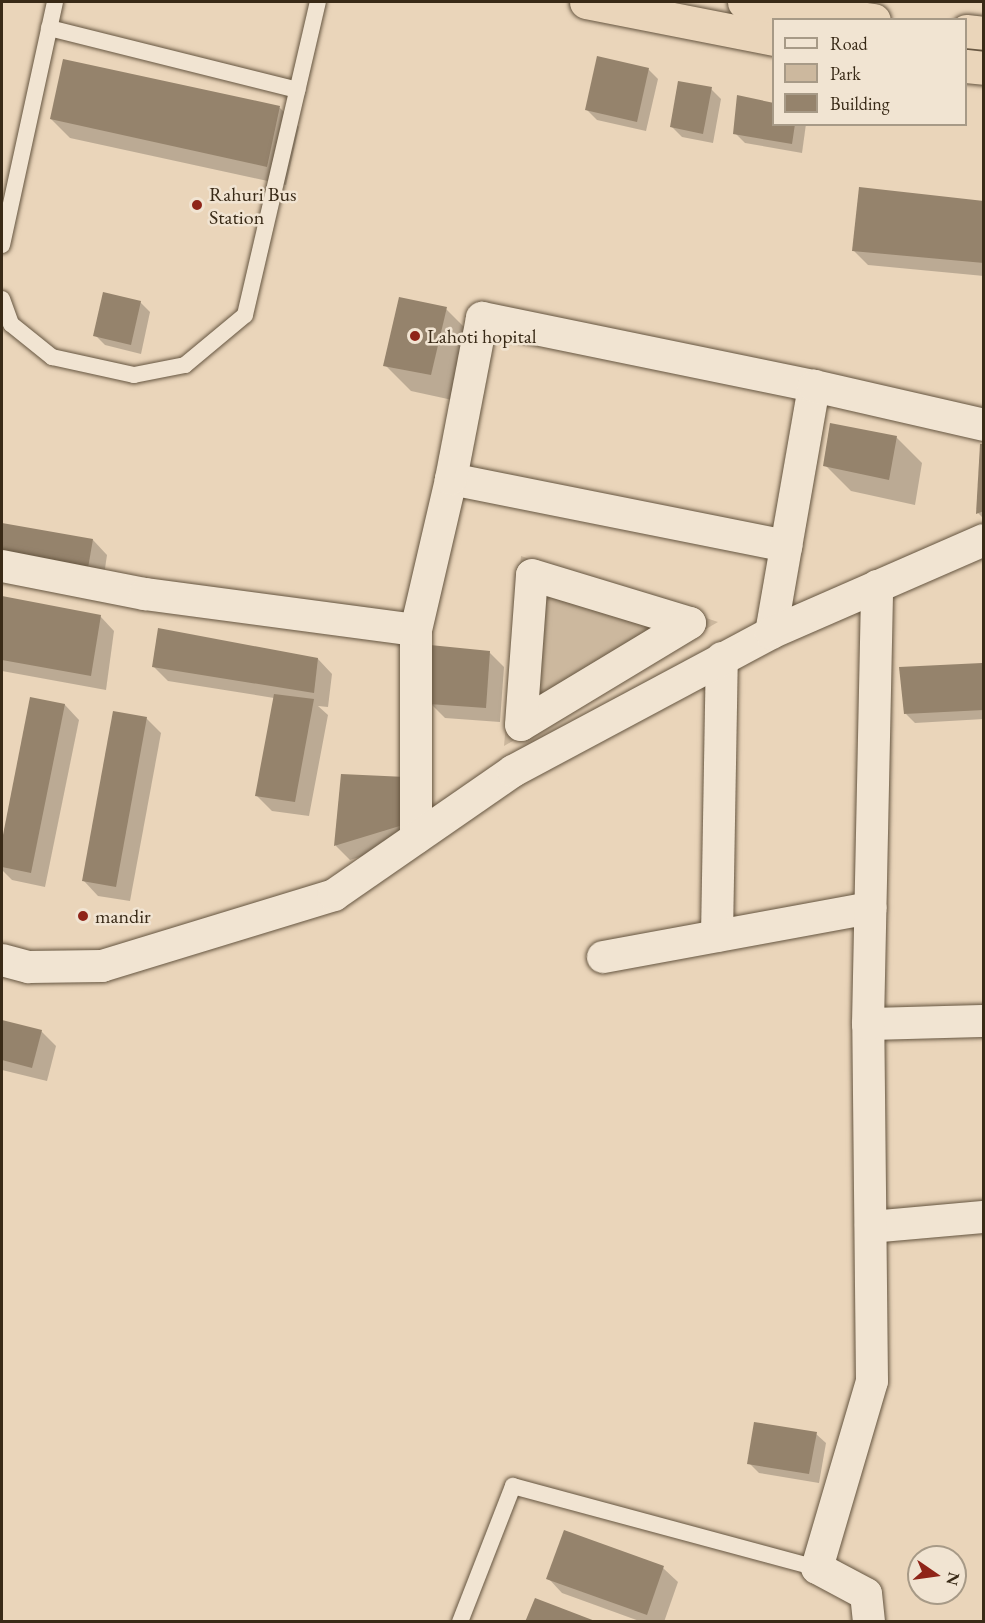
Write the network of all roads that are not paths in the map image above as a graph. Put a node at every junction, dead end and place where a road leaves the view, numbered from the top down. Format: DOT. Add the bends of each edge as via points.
graph roads {
  1 [pos="55,2"];
  2 [pos="318,2"];
  3 [pos="586,2"];
  4 [pos="744,2"];
  5 [pos="726,16"];
  6 [pos="860,18"];
  7 [pos="49,28"];
  8 [pos="967,31"];
  9 [pos="984,33"];
  10 [pos="772,38"];
  11 [pos="967,66"];
  12 [pos="984,68"];
  13 [pos="297,90"];
  14 [pos="2,245"];
  15 [pos="2,298"];
  16 [pos="814,386"];
  17 [pos="984,425"];
  18 [pos="451,479"];
  19 [pos="984,540"];
  20 [pos="786,546"];
  21 [pos="2,566"];
  22 [pos="877,586"];
  23 [pos="690,623"];
  24 [pos="416,630"];
  25 [pos="771,633"];
  26 [pos="722,658"];
  27 [pos="416,838"];
  28 [pos="871,908"];
  29 [pos="717,936"];
  30 [pos="603,957"];
  31 [pos="2,960"];
  32 [pos="984,1021"];
  33 [pos="868,1024"];
  34 [pos="984,1217"];
  35 [pos="871,1227"];
  36 [pos="817,1568"];
  37 [pos="460,1622"];
  38 [pos="869,1622"];
  1 -- 7 [label="lane"];
  2 -- 13 [label="lane"];
  3 -- 5 [label="highway"];
  4 -- 6 [label="highway"];
  5 -- 10 [label="highway"];
  7 -- 13 [label="lane"];
  7 -- 14 [label="lane"];
  8 -- 9 [label="highway"];
  11 -- 12 [label="highway"];
  13 -- 15 [label="lane" via="245,315 184,365 134,375 52,357 11,324"];
  16 -- 17 [label="street"];
  16 -- 18 [label="street" via="482,318"];
  16 -- 20 [label="street"];
  18 -- 20 [label="street"];
  18 -- 24 [label="street"];
  19 -- 22 [label="street"];
  20 -- 25 [label="street"];
  21 -- 24 [label="street" via="145,594"];
  22 -- 25 [label="street"];
  22 -- 28 [label="street"];
  23 -- 23 [label="street" via="660,641 521,725 532,575"];
  24 -- 27 [label="street"];
  25 -- 26 [label="street"];
  26 -- 27 [label="street" via="513,771"];
  26 -- 29 [label="street"];
  27 -- 31 [label="street" via="334,895 102,966 29,967"];
  28 -- 29 [label="street"];
  28 -- 33 [label="street"];
  29 -- 30 [label="street"];
  32 -- 33 [label="street"];
  33 -- 35 [label="street"];
  34 -- 35 [label="street"];
  35 -- 36 [label="street" via="872,1381"];
  36 -- 37 [label="lane" via="513,1486"];
  36 -- 38 [label="street" via="867,1594"];
}
